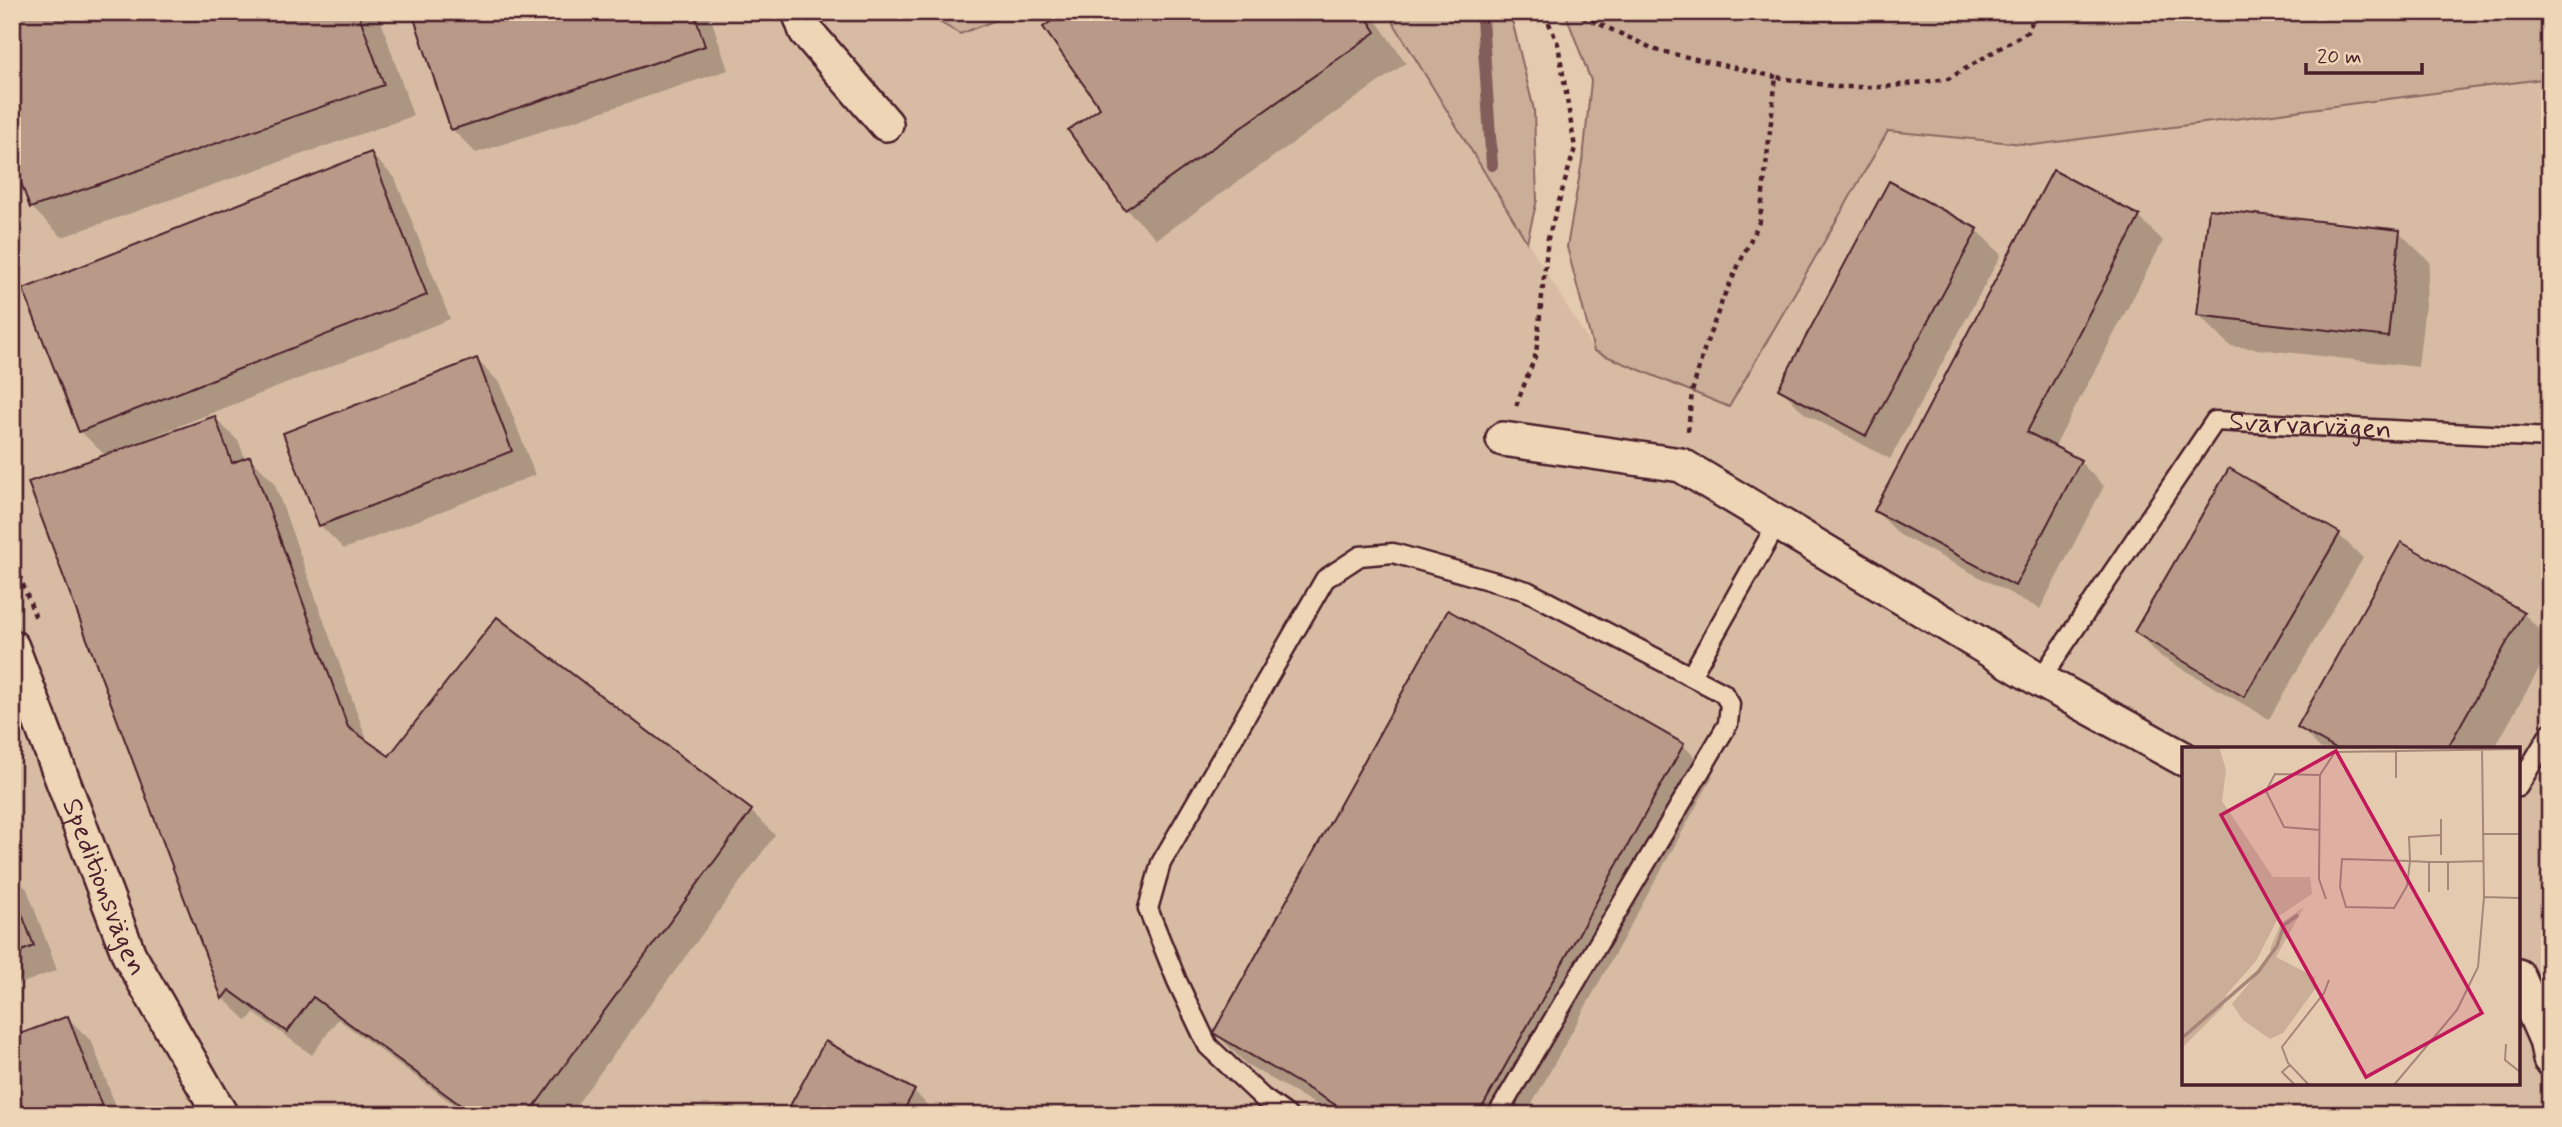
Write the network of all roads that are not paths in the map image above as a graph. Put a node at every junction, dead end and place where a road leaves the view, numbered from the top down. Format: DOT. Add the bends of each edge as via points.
graph roads {
  1 [pos="799,12"];
  2 [pos="886,124"];
  3 [pos="2550,438"];
  4 [pos="1503,439"];
  5 [pos="1777,524"];
  6 [pos="12,647"];
  7 [pos="1691,676"];
  8 [pos="2040,680"];
  9 [pos="2550,733"];
  10 [pos="2182,758"];
  11 [pos="2520,783"];
  12 [pos="2520,981"];
  13 [pos="2550,1059"];
  14 [pos="221,1115"];
  15 [pos="1287,1115"];
  16 [pos="1497,1115"];
  1 -- 2 [label="street" via="806,31"];
  3 -- 8 [label="lane, Svarvarvägen" via="2215,421"];
  4 -- 5 [label="street" via="1681,466"];
  5 -- 7 [label="lane"];
  5 -- 8 [label="street"];
  6 -- 14 [label="street, Speditionsvägen" via="129,955"];
  7 -- 15 [label="lane" via="1527,591 1393,552 1360,556 1325,579 1161,863 1148,909 1208,1046"];
  7 -- 16 [label="lane" via="1723,693 1730,704 1728,724"];
  8 -- 10 [label="street"];
  9 -- 11 [label="lane"];
  12 -- 13 [label="street"];
}
